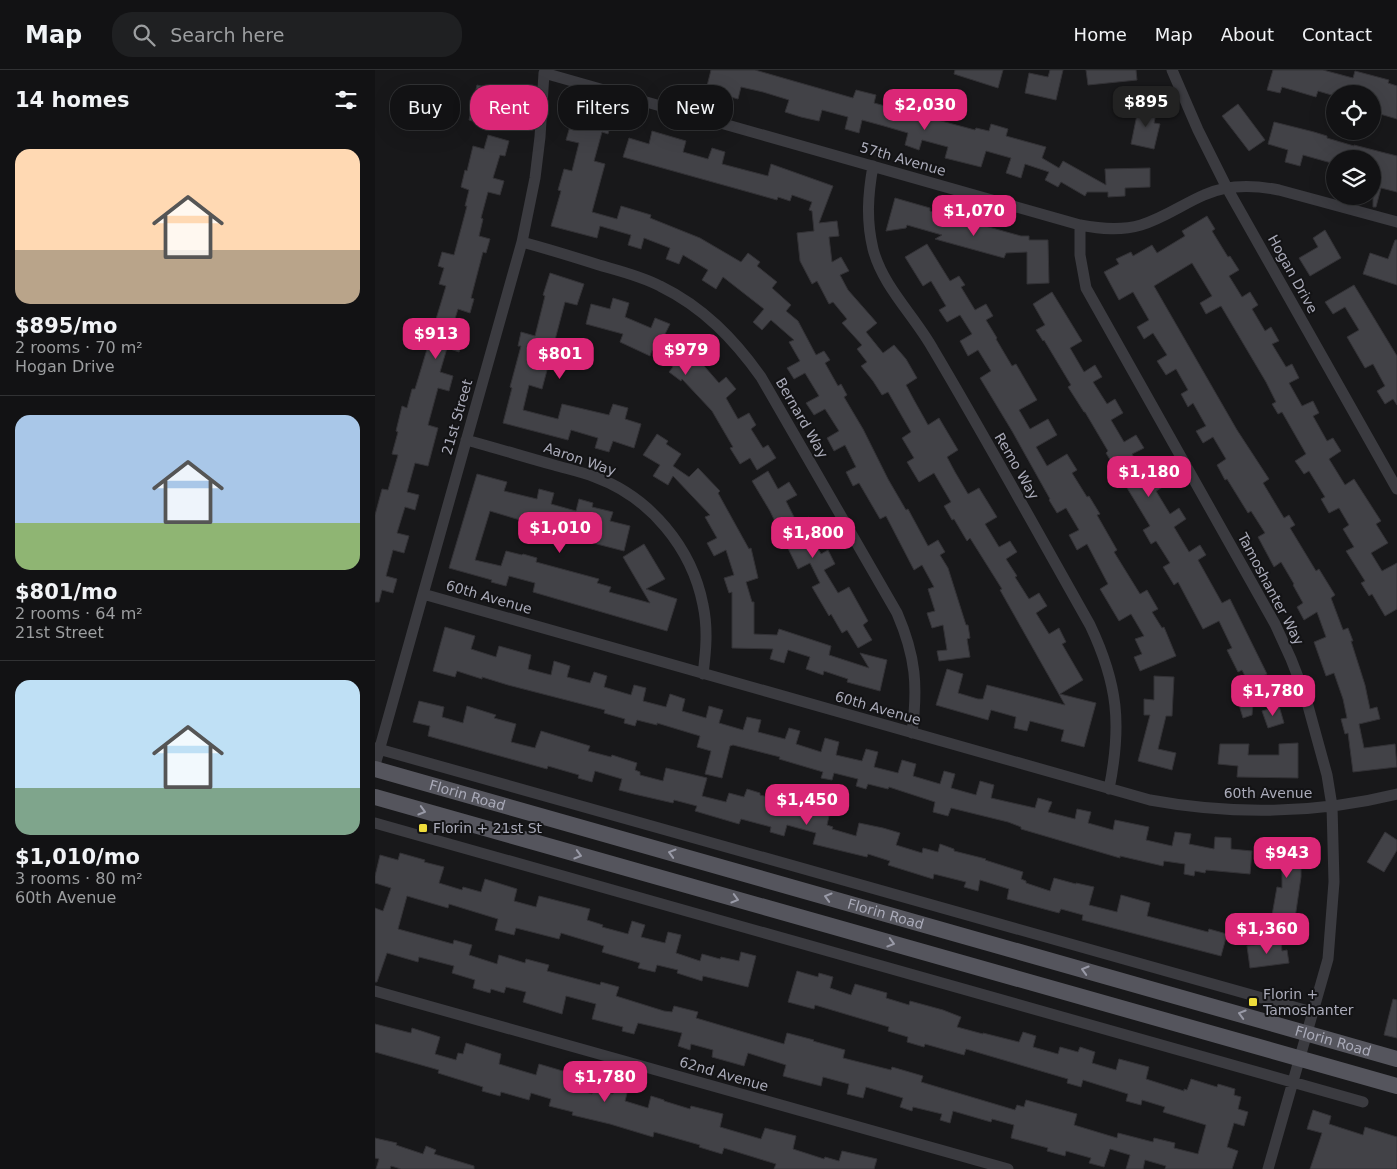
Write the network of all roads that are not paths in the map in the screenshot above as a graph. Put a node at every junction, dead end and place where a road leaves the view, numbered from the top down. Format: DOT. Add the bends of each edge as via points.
graph roads {
  1 [pos="1172,70"];
  2 [pos="544,73"];
  3 [pos="873,166"];
  4 [pos="1227,188"];
  5 [pos="1397,222"];
  6 [pos="1080,225"];
  7 [pos="522,242"];
  8 [pos="467,440"];
  9 [pos="1397,489"];
  10 [pos="423,594"];
  11 [pos="703,674"];
  12 [pos="912,733"];
  13 [pos="377,748"];
  14 [pos="375,767"];
  15 [pos="1109,789"];
  16 [pos="1397,794"];
  17 [pos="375,797"];
  18 [pos="1332,806"];
  19 [pos="375,823"];
  20 [pos="375,991"];
  21 [pos="1312,1012"];
  22 [pos="1305,1032"];
  23 [pos="1298,1058"];
  24 [pos="1397,1059"];
  25 [pos="1292,1082"];
  26 [pos="1397,1086"];
  27 [pos="1363,1102"];
  28 [pos="1008,1169"];
  29 [pos="1268,1169"];
  1 -- 4 [label="street, Hogan Drive"];
  2 -- 3 [label="street, 57th Avenue"];
  2 -- 7 [label="street, 21st Street" via="535,178"];
  3 -- 6 [label="street, 57th Avenue"];
  3 -- 15 [label="street, Remo Way" via="868,195 869,226 873,250 882,272 932,347 1103,653 1117,723"];
  4 -- 5 [label="street, 57th Avenue" via="1271,188"];
  4 -- 6 [label="street, 57th Avenue" via="1204,194 1140,225 1100,229"];
  4 -- 9 [label="street, Hogan Drive"];
  6 -- 18 [label="street, Tamoshanter Way" via="1080,256 1086,288 1275,624 1291,659 1321,749"];
  7 -- 8 [label="street, 21st Street"];
  7 -- 12 [label="street, Bernard Way" via="637,276 660,286 704,313 744,352 897,613 914,665 916,706"];
  8 -- 10 [label="street, 21st Street"];
  8 -- 11 [label="street, Aaron Way" via="595,477 617,487 655,515 673,535 696,580 706,632"];
  10 -- 11 [label="street, 60th Avenue"];
  10 -- 13 [label="street, 21st Street"];
  11 -- 12 [label="street, 60th Avenue"];
  12 -- 15 [label="street, 60th Avenue"];
  13 -- 14 [label="street, 21st Street"];
  13 -- 21 [label="street, Florin Road"];
  22 -- 14 [label="main road, Florin Road, one-way"];
  15 -- 18 [label="street, 60th Avenue" via="1188,807 1265,810"];
  16 -- 18 [label="street, 60th Avenue"];
  17 -- 23 [label="main road, Florin Road, one-way"];
  18 -- 21 [label="street, Tamoshanter Way" via="1332,921 1328,959"];
  19 -- 25 [label="street"];
  20 -- 28 [label="street, 62nd Avenue"];
  21 -- 22 [label="street, Tamoshanter Way"];
  22 -- 23 [label="street, Tamoshanter Way"];
  22 -- 24 [label="main road, Florin Road"];
  23 -- 25 [label="street, Tamoshanter Way"];
  23 -- 26 [label="main road, Florin Road"];
  25 -- 27 [label="street"];
  25 -- 29 [label="street, Tamoshanter Way"];
}
